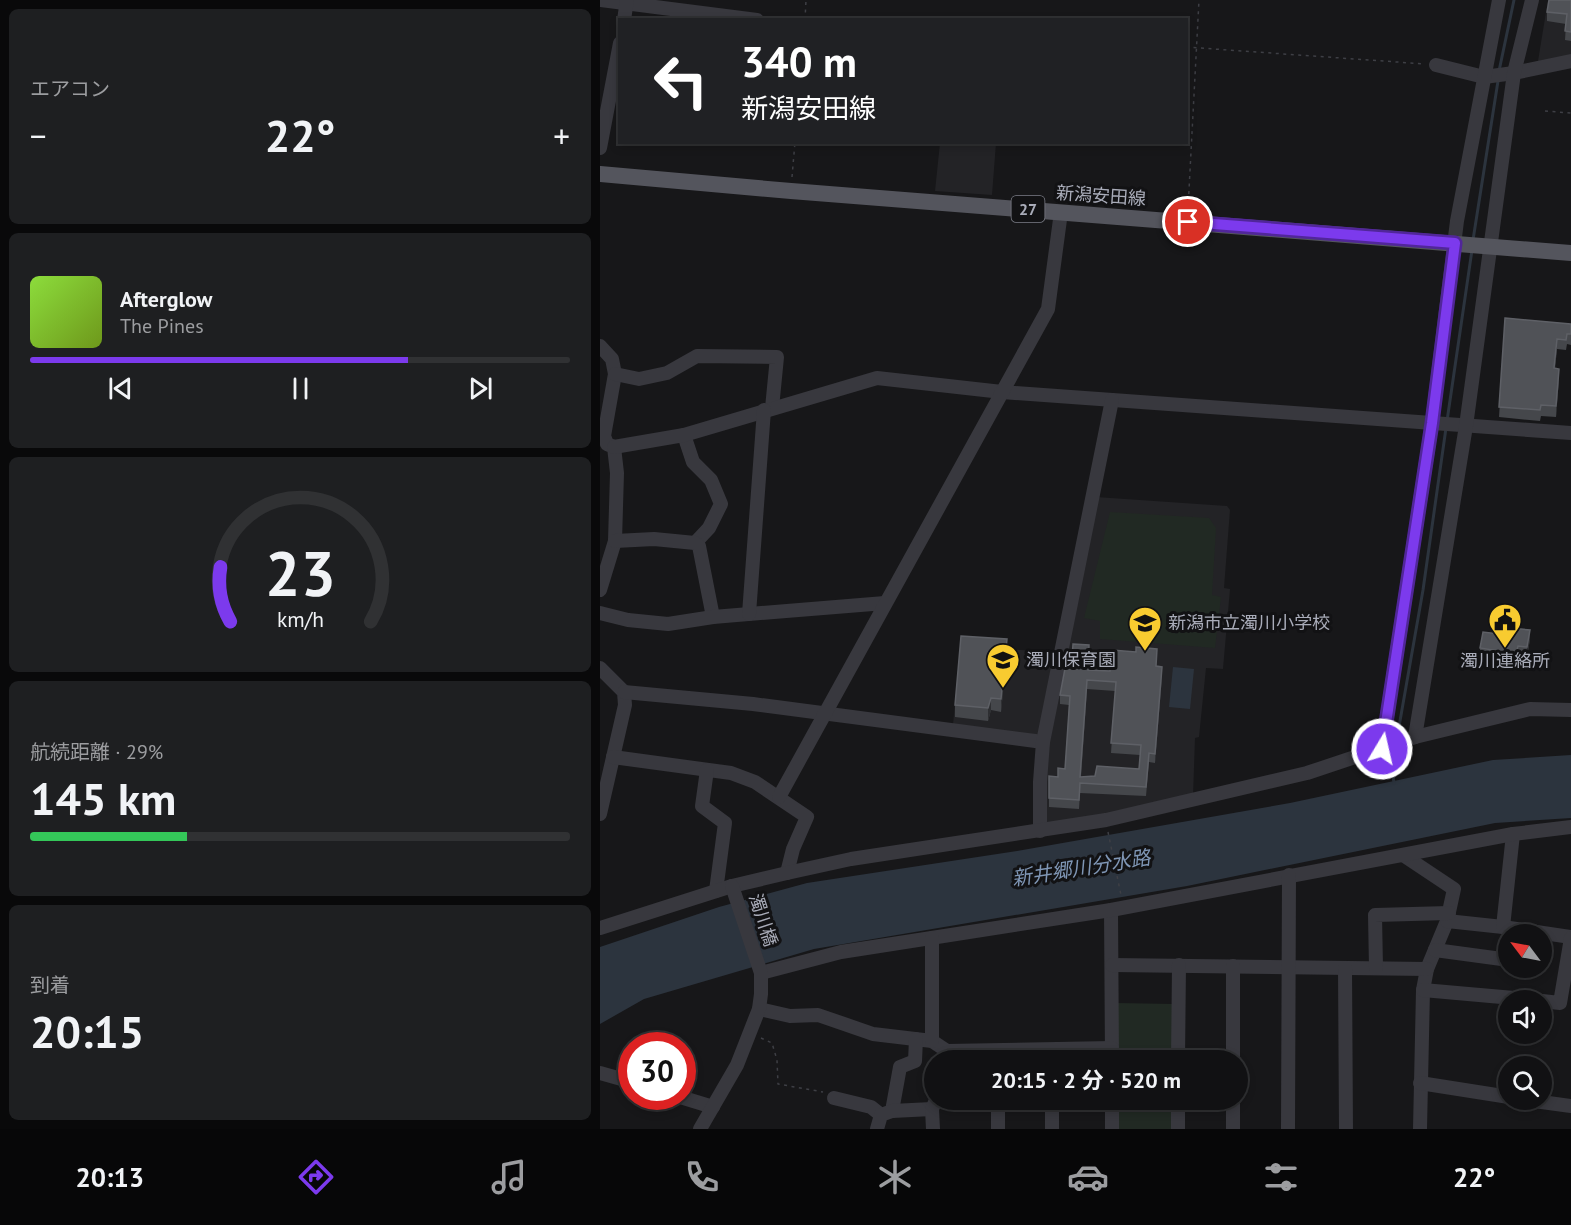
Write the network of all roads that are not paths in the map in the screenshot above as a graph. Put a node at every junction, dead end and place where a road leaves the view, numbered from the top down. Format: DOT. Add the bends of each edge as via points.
graph roads {
  1 [pos="601,0"];
  2 [pos="1499,0"];
  3 [pos="1532,0"];
  4 [pos="627,2"];
  5 [pos="624,18"];
  6 [pos="743,18"];
  7 [pos="618,54"];
  8 [pos="1571,61"];
  9 [pos="1436,65"];
  10 [pos="1514,73"];
  11 [pos="1484,77"];
  12 [pos="600,148"];
  13 [pos="600,174"];
  14 [pos="1061,212"];
  15 [pos="1455,243"];
  16 [pos="1490,246"];
  17 [pos="1571,252"];
  18 [pos="600,346"];
  19 [pos="615,374"];
  20 [pos="1002,392"];
  21 [pos="1112,400"];
  22 [pos="768,409"];
  23 [pos="1434,423"];
  24 [pos="1461,426"];
  25 [pos="1571,433"];
  26 [pos="684,435"];
  27 [pos="607,445"];
  28 [pos="615,541"];
  29 [pos="695,543"];
  30 [pos="601,584"];
  31 [pos="885,603"];
  32 [pos="600,613"];
  33 [pos="749,614"];
  34 [pos="713,617"];
  35 [pos="600,668"];
  36 [pos="624,692"];
  37 [pos="1571,710"];
  38 [pos="825,712"];
  39 [pos="1416,737"];
  40 [pos="1043,742"];
  41 [pos="1382,749"];
  42 [pos="608,760"];
  43 [pos="707,770"];
  44 [pos="779,797"];
  45 [pos="600,814"];
  46 [pos="1571,827"];
  47 [pos="1040,831"];
  48 [pos="1513,834"];
  49 [pos="1403,855"];
  50 [pos="787,873"];
  51 [pos="1289,875"];
  52 [pos="732,886"];
  53 [pos="716,891"];
  54 [pos="1112,910"];
  55 [pos="1448,917"];
  56 [pos="1503,924"];
  57 [pos="600,926"];
  58 [pos="1498,926"];
  59 [pos="1552,934"];
  60 [pos="1571,937"];
  61 [pos="932,938"];
  62 [pos="1435,950"];
  63 [pos="1498,959"];
  64 [pos="1112,965"];
  65 [pos="1179,965"];
  66 [pos="1233,966"];
  67 [pos="1289,966"];
  68 [pos="1345,968"];
  69 [pos="1376,968"];
  70 [pos="760,969"];
  71 [pos="1426,969"];
  72 [pos="1423,990"];
  73 [pos="1498,997"];
  74 [pos="1552,1002"];
  75 [pos="759,1009"];
  76 [pos="916,1039"];
  77 [pos="932,1041"];
  78 [pos="941,1050"];
  79 [pos="1112,1050"];
  80 [pos="1178,1050"];
  81 [pos="1233,1050"];
  82 [pos="600,1073"];
  83 [pos="618,1078"];
  84 [pos="1420,1083"];
  85 [pos="1498,1095"];
  86 [pos="834,1098"];
  87 [pos="696,1102"];
  88 [pos="1552,1103"];
  89 [pos="924,1106"];
  90 [pos="1571,1106"];
  91 [pos="713,1107"];
  92 [pos="934,1110"];
  93 [pos="998,1110"];
  94 [pos="1052,1110"];
  95 [pos="1112,1110"];
  96 [pos="1178,1110"];
  97 [pos="1233,1110"];
  98 [pos="886,1113"];
  99 [pos="700,1129"];
  100 [pos="877,1129"];
  101 [pos="933,1129"];
  102 [pos="998,1129"];
  103 [pos="1052,1129"];
  104 [pos="1112,1129"];
  105 [pos="1178,1129"];
  106 [pos="1233,1129"];
  107 [pos="1288,1129"];
  108 [pos="1346,1129"];
  109 [pos="1420,1129"];
  1 -- 4 [label="street"];
  2 -- 11 [label="street"];
  3 -- 10 [label="street"];
  4 -- 5 [label="street"];
  4 -- 6 [label="street"];
  7 -- 12 [label="street"];
  8 -- 10 [label="street"];
  9 -- 11 [label="street"];
  10 -- 11 [label="street"];
  10 -- 16 [label="street"];
  11 -- 15 [label="street"];
  13 -- 14 [label="main road, 新潟安田線 / 27"];
  14 -- 15 [label="main road, 新潟安田線 / 27"];
  14 -- 20 [label="street" via="1048,309"];
  15 -- 16 [label="main road, 27"];
  15 -- 23 [label="street"];
  16 -- 17 [label="main road, 27"];
  16 -- 24 [label="street"];
  18 -- 19 [label="street" via="612,360"];
  19 -- 22 [label="street" via="639,379 667,373 697,356 777,357"];
  19 -- 27 [label="street" via="604,436"];
  20 -- 21 [label="street"];
  20 -- 22 [label="street" via="877,378"];
  20 -- 31 [label="street"];
  21 -- 23 [label="street"];
  21 -- 40 [label="street"];
  22 -- 26 [label="street"];
  22 -- 33 [label="street"];
  23 -- 24 [label="street"];
  23 -- 41 [label="street"];
  24 -- 25 [label="street"];
  24 -- 39 [label="street"];
  26 -- 27 [label="street"];
  26 -- 29 [label="street" via="693,462 711,480 721,504 709,528"];
  27 -- 28 [label="street" via="617,472"];
  28 -- 29 [label="street" via="654,538"];
  28 -- 30 [label="street"];
  29 -- 34 [label="street" via="699,546"];
  31 -- 33 [label="street"];
  31 -- 38 [label="street"];
  32 -- 34 [label="street" via="669,624"];
  33 -- 34 [label="street"];
  35 -- 36 [label="street"];
  36 -- 38 [label="street"];
  36 -- 42 [label="street" via="625,705"];
  37 -- 39 [label="street" via="1530,710"];
  38 -- 40 [label="street"];
  38 -- 44 [label="street"];
  39 -- 41 [label="street"];
  40 -- 47 [label="street"];
  41 -- 47 [label="street" via="1296,776 1106,820"];
  42 -- 43 [label="street"];
  42 -- 45 [label="street"];
  43 -- 44 [label="street" via="755,782"];
  43 -- 53 [label="street" via="702,806 725,823"];
  44 -- 50 [label="street" via="807,817"];
  46 -- 48 [label="street"];
  47 -- 50 [label="street" via="851,859"];
  48 -- 49 [label="street"];
  48 -- 56 [label="street"];
  49 -- 51 [label="street"];
  49 -- 55 [label="street" via="1454,889"];
  50 -- 52 [label="street"];
  51 -- 54 [label="street"];
  51 -- 67 [label="street"];
  52 -- 53 [label="street"];
  52 -- 70 [label="street, 濁川橋"];
  53 -- 57 [label="street"];
  54 -- 61 [label="street"];
  54 -- 64 [label="street"];
  55 -- 58 [label="street"];
  55 -- 62 [label="street"];
  55 -- 69 [label="street" via="1374,915"];
  59 -- 60 [label="street"];
  60 -- 74 [label="street" via="1560,1003"];
  61 -- 70 [label="street"];
  61 -- 77 [label="street"];
  62 -- 63 [label="street"];
  62 -- 71 [label="street"];
  64 -- 65 [label="street"];
  64 -- 79 [label="street"];
  65 -- 66 [label="street"];
  65 -- 80 [label="street"];
  66 -- 67 [label="street"];
  66 -- 81 [label="street"];
  67 -- 68 [label="street"];
  67 -- 107 [label="street"];
  68 -- 69 [label="street"];
  68 -- 108 [label="street"];
  69 -- 71 [label="street"];
  70 -- 75 [label="street"];
  71 -- 72 [label="street"];
  72 -- 73 [label="street"];
  72 -- 84 [label="street"];
  75 -- 76 [label="street" via="790,1016 818,1015 873,1034"];
  75 -- 91 [label="street" via="737,1065"];
  76 -- 77 [label="street"];
  76 -- 98 [label="street" via="915,1061 900,1067"];
  77 -- 78 [label="street"];
  82 -- 83 [label="street"];
  84 -- 85 [label="street"];
  84 -- 109 [label="street"];
  86 -- 98 [label="street"];
  87 -- 91 [label="street"];
  88 -- 90 [label="street"];
  89 -- 98 [label="street"];
  91 -- 99 [label="street"];
  92 -- 101 [label="street"];
  93 -- 102 [label="street"];
  94 -- 103 [label="street"];
  95 -- 104 [label="street"];
  96 -- 105 [label="street"];
  97 -- 106 [label="street"];
  98 -- 100 [label="street"];
}
